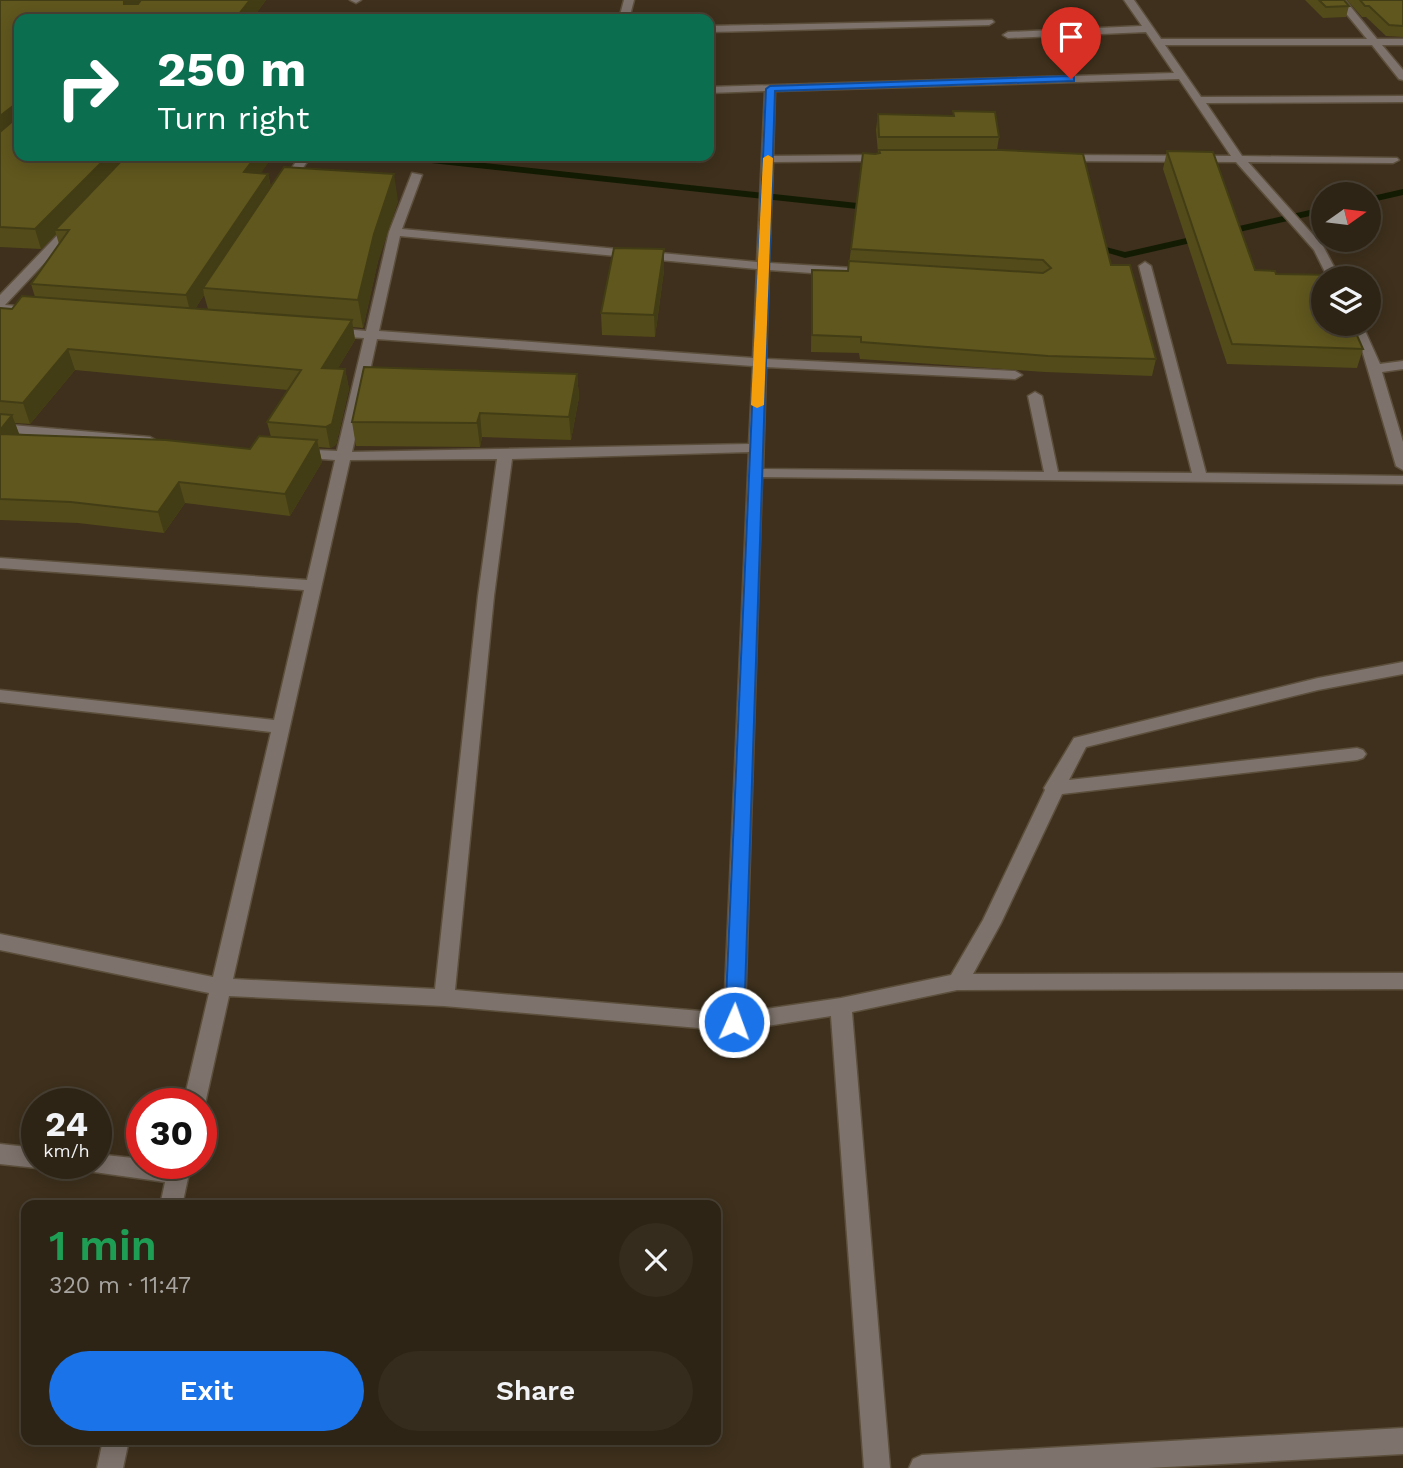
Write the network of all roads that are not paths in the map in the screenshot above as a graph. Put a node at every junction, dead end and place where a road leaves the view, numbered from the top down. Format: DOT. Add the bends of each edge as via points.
graph roads {
  1 [pos="1129,0"];
  2 [pos="1340,0"];
  3 [pos="989,22"];
  4 [pos="714,29"];
  5 [pos="1148,29"];
  6 [pos="1008,35"];
  7 [pos="1157,42"];
  8 [pos="1376,42"];
  9 [pos="1403,42"];
  10 [pos="1180,76"];
  11 [pos="1403,77"];
  12 [pos="770,89"];
  13 [pos="714,90"];
  14 [pos="1403,99"];
  15 [pos="1197,100"];
  16 [pos="1055,158"];
  17 [pos="768,159"];
  18 [pos="891,159"];
  19 [pos="1239,159"];
  20 [pos="1393,160"];
  21 [pos="302,161"];
  22 [pos="416,175"];
  23 [pos="276,200"];
  24 [pos="84,214"];
  25 [pos="395,232"];
  26 [pos="764,266"];
  27 [pos="1145,266"];
  28 [pos="1328,266"];
  29 [pos="874,273"];
  30 [pos="0,302"];
  31 [pos="0,308"];
  32 [pos="52,312"];
  33 [pos="319,331"];
  34 [pos="373,335"];
  35 [pos="1361,336"];
  36 [pos="760,363"];
  37 [pos="1403,365"];
  38 [pos="1374,369"];
  39 [pos="1014,375"];
  40 [pos="1035,396"];
  41 [pos="0,428"];
  42 [pos="164,442"];
  43 [pos="755,448"];
  44 [pos="287,452"];
  45 [pos="505,455"];
  46 [pos="342,456"];
  47 [pos="1403,466"];
  48 [pos="755,473"];
  49 [pos="1052,475"];
  50 [pos="1200,477"];
  51 [pos="1403,480"];
  52 [pos="0,563"];
  53 [pos="314,586"];
  54 [pos="1403,668"];
  55 [pos="0,696"];
  56 [pos="281,727"];
  57 [pos="1357,754"];
  58 [pos="1054,788"];
  59 [pos="0,942"];
  60 [pos="1403,981"];
  61 [pos="957,982"];
  62 [pos="221,987"];
  63 [pos="444,999"];
  64 [pos="841,1006"];
  65 [pos="734,1022"];
  66 [pos="198,1088"];
  67 [pos="0,1154"];
  68 [pos="21,1156"];
  69 [pos="176,1179"];
  70 [pos="171,1200"];
  71 [pos="1403,1441"];
  72 [pos="115,1445"];
  73 [pos="110,1468"];
  74 [pos="877,1468"];
  75 [pos="922,1468"];
  1 -- 5 [label="street"];
  2 -- 8 [label="street"];
  3 -- 4 [label="street"];
  5 -- 6 [label="street"];
  5 -- 7 [label="street"];
  7 -- 8 [label="street"];
  7 -- 10 [label="street"];
  8 -- 9 [label="street"];
  8 -- 11 [label="street"];
  10 -- 12 [label="street"];
  10 -- 15 [label="street"];
  12 -- 13 [label="street"];
  12 -- 17 [label="street"];
  14 -- 15 [label="street"];
  15 -- 19 [label="street"];
  16 -- 19 [label="street"];
  17 -- 18 [label="street"];
  17 -- 26 [label="street"];
  19 -- 20 [label="street"];
  19 -- 28 [label="street" via="1319,249"];
  21 -- 23 [label="street"];
  22 -- 25 [label="street"];
  24 -- 30 [label="street"];
  25 -- 26 [label="street"];
  25 -- 34 [label="street"];
  26 -- 29 [label="street"];
  26 -- 36 [label="street"];
  27 -- 50 [label="street"];
  31 -- 32 [label="street"];
  33 -- 34 [label="street"];
  34 -- 36 [label="street"];
  34 -- 46 [label="street"];
  35 -- 38 [label="street"];
  36 -- 39 [label="street"];
  36 -- 43 [label="street"];
  37 -- 38 [label="street"];
  38 -- 47 [label="street"];
  40 -- 49 [label="street"];
  41 -- 42 [label="street"];
  43 -- 45 [label="street"];
  43 -- 48 [label="street"];
  44 -- 46 [label="street"];
  45 -- 46 [label="street"];
  45 -- 63 [label="street"];
  46 -- 53 [label="street"];
  48 -- 49 [label="street"];
  48 -- 65 [label="street"];
  49 -- 50 [label="street"];
  50 -- 51 [label="street"];
  52 -- 53 [label="street"];
  53 -- 56 [label="street"];
  54 -- 58 [label="street" via="1080,742"];
  55 -- 56 [label="street"];
  56 -- 62 [label="street"];
  57 -- 58 [label="street"];
  58 -- 61 [label="street" via="980,948"];
  59 -- 62 [label="street"];
  60 -- 61 [label="street"];
  61 -- 64 [label="street"];
  62 -- 63 [label="street"];
  62 -- 66 [label="street"];
  63 -- 65 [label="street"];
  64 -- 65 [label="street"];
  64 -- 74 [label="street"];
  67 -- 68 [label="street"];
  69 -- 70 [label="street"];
  71 -- 75 [label="street"];
  72 -- 73 [label="street"];
}
